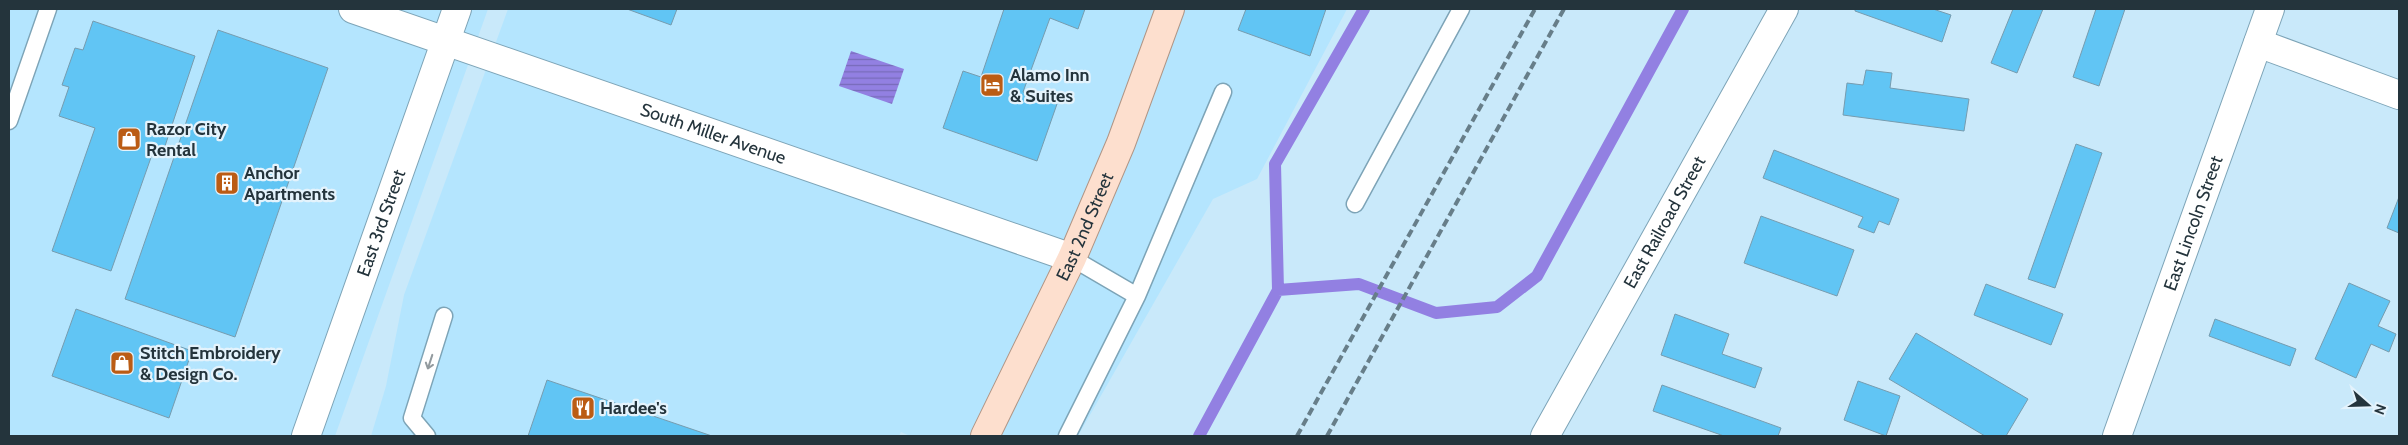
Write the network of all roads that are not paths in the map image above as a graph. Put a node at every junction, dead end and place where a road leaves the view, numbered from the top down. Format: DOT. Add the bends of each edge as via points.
graph roads {
  1 [pos="48,9"];
  2 [pos="353,9"];
  3 [pos="457,9"];
  4 [pos="1170,9"];
  5 [pos="1461,9"];
  6 [pos="1784,9"];
  7 [pos="2270,9"];
  8 [pos="445,41"];
  9 [pos="2258,43"];
  10 [pos="1223,92"];
  11 [pos="2399,95"];
  12 [pos="9,121"];
  13 [pos="1355,204"];
  14 [pos="1072,258"];
  15 [pos="1137,296"];
  16 [pos="444,316"];
  17 [pos="306,436"];
  18 [pos="427,436"];
  19 [pos="985,436"];
  20 [pos="1067,436"];
  21 [pos="1545,436"];
  22 [pos="2117,436"];
  1 -- 12 [label="lane"];
  2 -- 8 [label="street, South Miller Avenue"];
  3 -- 8 [label="street, East 3rd Street"];
  4 -- 14 [label="main road, East 2nd Street" via="1121,143"];
  5 -- 13 [label="lane"];
  6 -- 21 [label="street, East Railroad Street"];
  7 -- 9 [label="street, East Lincoln Street"];
  8 -- 14 [label="street, South Miller Avenue"];
  8 -- 17 [label="street, East 3rd Street"];
  9 -- 11 [label="street"];
  9 -- 22 [label="street, East Lincoln Street"];
  10 -- 15 [label="lane"];
  14 -- 15 [label="lane"];
  14 -- 19 [label="main road, East 2nd Street"];
  15 -- 20 [label="lane"];
  16 -- 18 [label="lane, one-way" via="412,418"];
}
